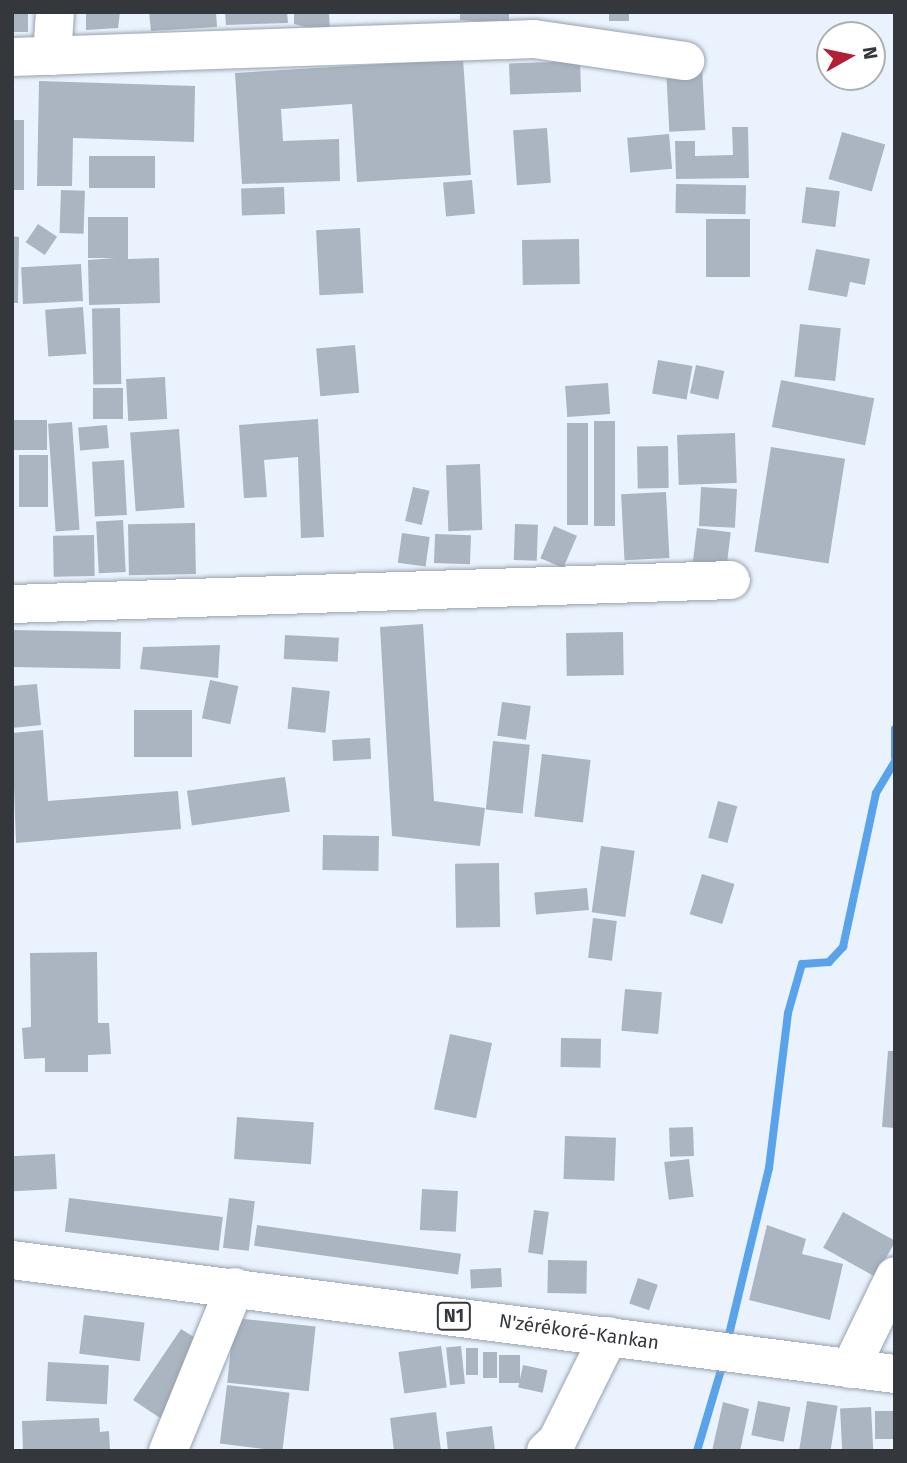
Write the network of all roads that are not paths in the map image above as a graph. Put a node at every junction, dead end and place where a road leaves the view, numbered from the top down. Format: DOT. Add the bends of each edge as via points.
graph roads {
  1 [pos="55,12"];
  2 [pos="52,56"];
  3 [pos="12,57"];
  4 [pos="685,61"];
  5 [pos="731,580"];
  6 [pos="12,604"];
  7 [pos="12,1259"];
  8 [pos="895,1276"];
  9 [pos="235,1287"];
  10 [pos="610,1336"];
  11 [pos="850,1369"];
  12 [pos="895,1374"];
  13 [pos="168,1451"];
  14 [pos="546,1451"];
  1 -- 2 [label="main road"];
  2 -- 3 [label="main road"];
  2 -- 4 [label="main road" via="534,39"];
  5 -- 6 [label="main road"];
  7 -- 9 [label="main road, N'zérékoré-Kankan / N1"];
  8 -- 11 [label="main road"];
  9 -- 10 [label="main road, N'zérékoré-Kankan / N1"];
  9 -- 13 [label="main road"];
  10 -- 11 [label="main road, N'zérékoré-Kankan / N1"];
  10 -- 14 [label="main road"];
  11 -- 12 [label="main road, N'zérékoré-Kankan / N1"];
}
